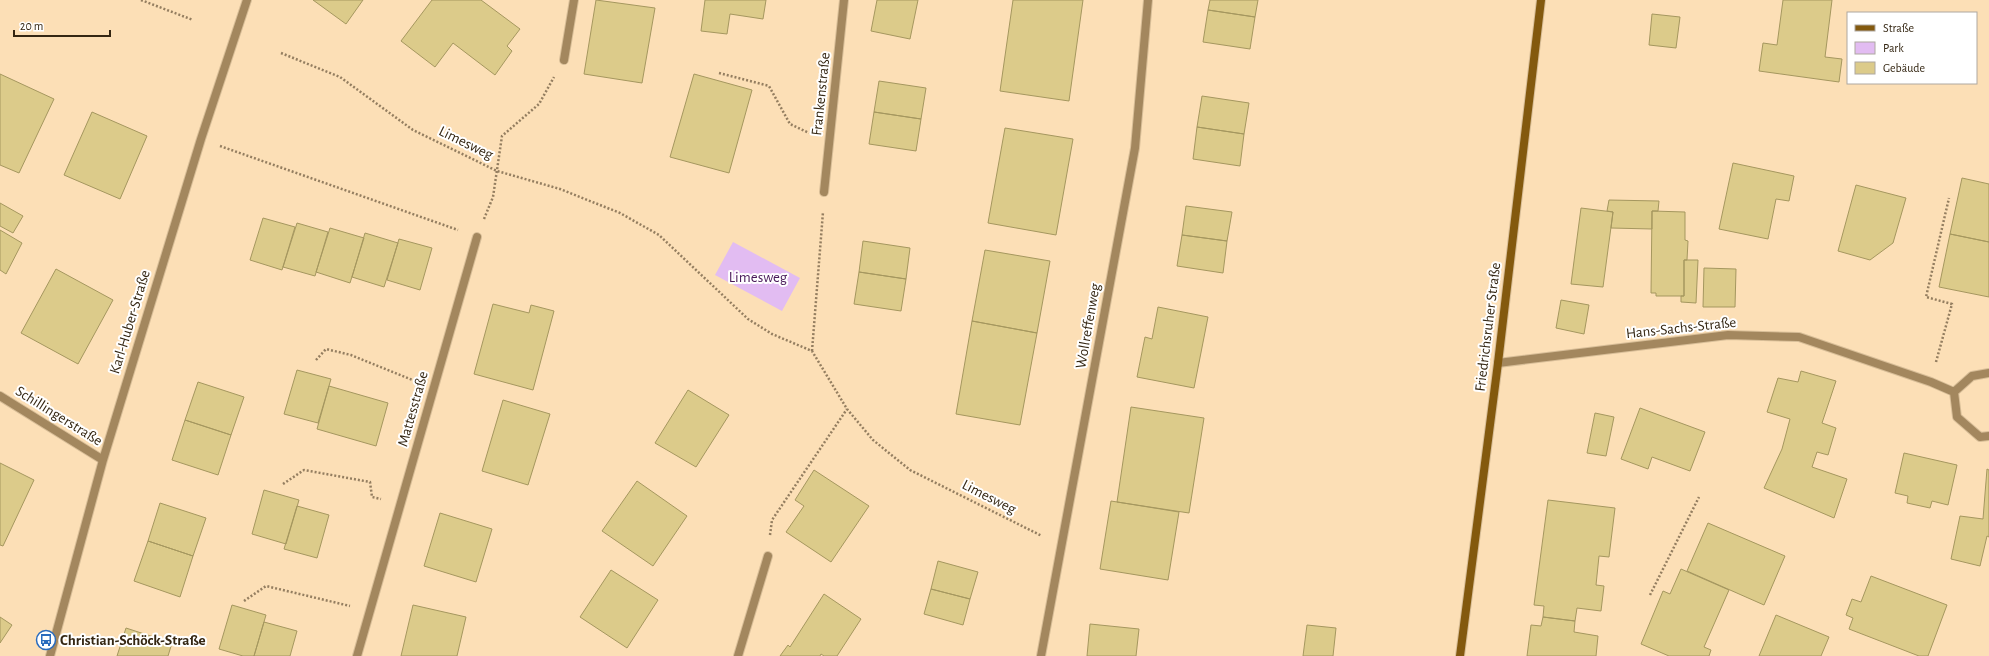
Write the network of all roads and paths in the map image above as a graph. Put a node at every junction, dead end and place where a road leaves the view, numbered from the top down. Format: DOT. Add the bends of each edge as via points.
graph roads {
  1 [pos="141,0"];
  2 [pos="248,0"];
  3 [pos="574,0"];
  4 [pos="844,0"];
  5 [pos="1148,0"];
  6 [pos="1541,0"];
  7 [pos="194,20"];
  8 [pos="281,52"];
  9 [pos="564,60"];
  10 [pos="719,73"];
  11 [pos="201,139"];
  12 [pos="830,143"];
  13 [pos="497,171"];
  14 [pos="824,192"];
  15 [pos="1949,198"];
  16 [pos="477,237"];
  17 [pos="812,351"];
  18 [pos="316,360"];
  19 [pos="1498,363"];
  20 [pos="1989,373"];
  21 [pos="1931,382"];
  22 [pos="433,389"];
  23 [pos="1954,392"];
  24 [pos="0,396"];
  25 [pos="847,409"];
  26 [pos="1989,436"];
  27 [pos="103,460"];
  28 [pos="283,484"];
  29 [pos="1699,497"];
  30 [pos="401,503"];
  31 [pos="1062,546"];
  32 [pos="768,556"];
  33 [pos="1650,595"];
  34 [pos="244,601"];
  35 [pos="370,610"];
  36 [pos="50,656"];
  37 [pos="357,656"];
  38 [pos="738,656"];
  39 [pos="1041,656"];
  40 [pos="1460,656"];
  1 -- 7 [label="path"];
  2 -- 11 [label="street, Karl-Huber-Straße"];
  3 -- 9 [label="street"];
  4 -- 12 [label="street, Frankenstraße"];
  5 -- 31 [label="street, Wollreffenweg" via="1135,148"];
  6 -- 19 [label="main road, Friedrichsruher Straße"];
  8 -- 13 [label="path, Limesweg" via="340,77 413,130"];
  9 -- 13 [label="path" via="539,104 502,136"];
  10 -- 12 [label="path" via="769,86 790,124"];
  11 -- 16 [label="path"];
  11 -- 27 [label="street, Karl-Huber-Straße"];
  12 -- 14 [label="street, Frankenstraße"];
  13 -- 16 [label="path" via="493,197"];
  13 -- 17 [label="path, Limesweg" via="560,188 627,216 659,235 748,319 772,334"];
  14 -- 17 [label="path"];
  15 -- 21 [label="path" via="1926,297 1952,304"];
  16 -- 22 [label="street, Mattesstraße"];
  17 -- 25 [label="path, Limesweg"];
  18 -- 22 [label="path" via="326,349 351,355"];
  19 -- 21 [label="street, Hans-Sachs-Straße" via="1728,334 1799,337"];
  19 -- 40 [label="main road, Friedrichsruher Straße"];
  20 -- 23 [label="street" via="1972,376"];
  21 -- 23 [label="street, Hans-Sachs-Straße"];
  22 -- 30 [label="street, Mattesstraße"];
  23 -- 26 [label="street" via="1957,417 1980,437"];
  24 -- 27 [label="street, Schillingerstraße"];
  25 -- 31 [label="path, Limesweg" via="873,440 910,470"];
  25 -- 32 [label="path" via="772,520"];
  27 -- 36 [label="street, Karl-Huber-Straße"];
  28 -- 30 [label="path" via="304,470 320,472 370,482 372,497"];
  29 -- 33 [label="path"];
  30 -- 35 [label="street, Mattesstraße"];
  31 -- 39 [label="street, Wollreffenweg"];
  32 -- 38 [label="street"];
  34 -- 35 [label="path" via="266,586"];
  35 -- 37 [label="street, Mattesstraße"];
}
